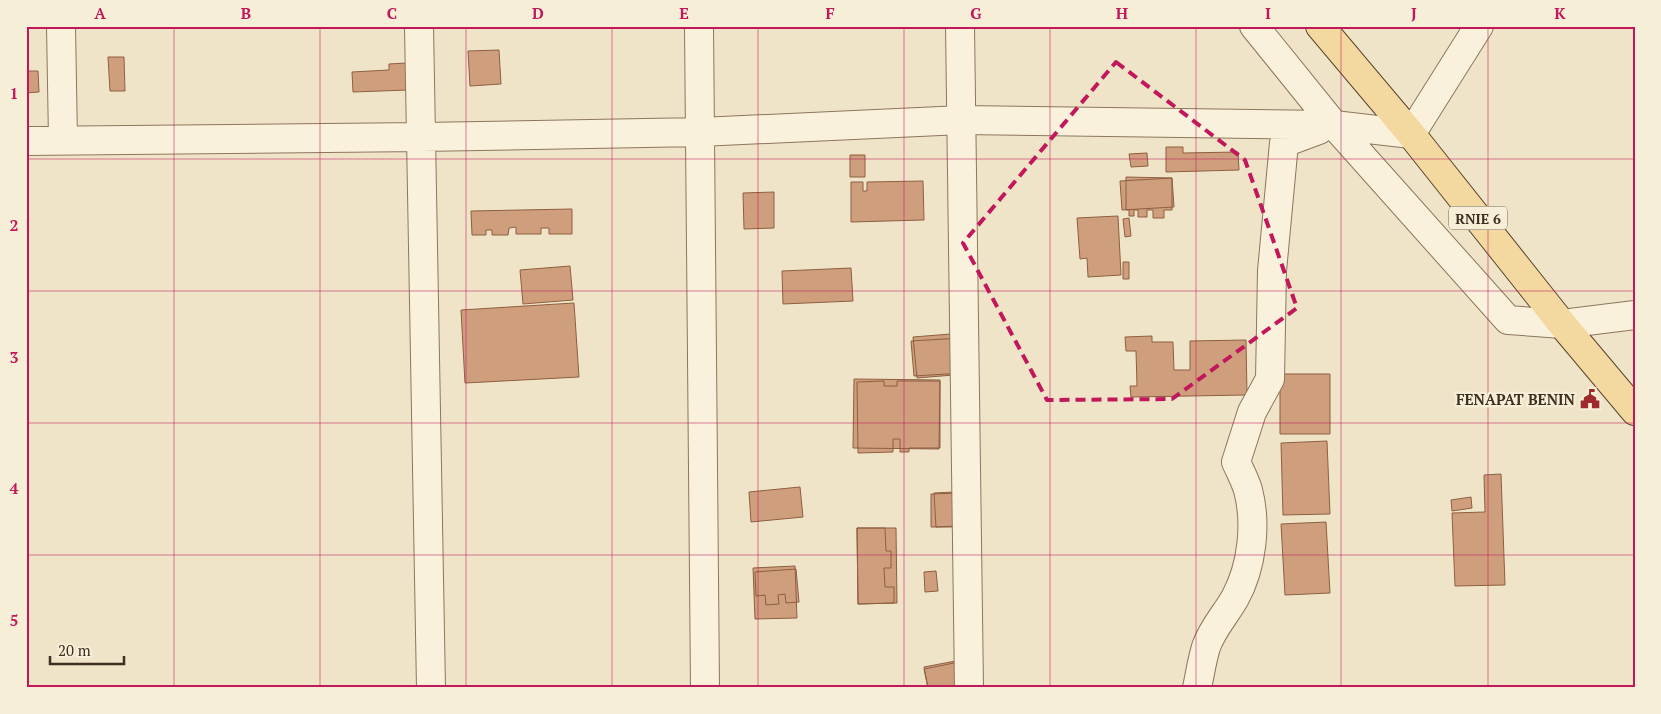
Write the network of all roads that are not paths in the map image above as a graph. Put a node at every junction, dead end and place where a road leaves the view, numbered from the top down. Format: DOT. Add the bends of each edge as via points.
graph roads {
  1 [pos="61,26"];
  2 [pos="419,26"];
  3 [pos="699,26"];
  4 [pos="960,26"];
  5 [pos="1254,26"];
  6 [pos="1320,26"];
  7 [pos="1479,26"];
  8 [pos="962,120"];
  9 [pos="1334,125"];
  10 [pos="700,132"];
  11 [pos="1411,134"];
  12 [pos="421,137"];
  13 [pos="63,140"];
  14 [pos="26,141"];
  15 [pos="1635,315"];
  16 [pos="1562,324"];
  17 [pos="1635,412"];
  18 [pos="431,688"];
  19 [pos="705,688"];
  20 [pos="969,688"];
  21 [pos="1197,688"];
  1 -- 13 [label="street"];
  2 -- 12 [label="street"];
  3 -- 10 [label="street"];
  4 -- 8 [label="street"];
  5 -- 9 [label="street"];
  6 -- 11 [label="main road, RNIE 6"];
  7 -- 11 [label="street"];
  8 -- 9 [label="street"];
  8 -- 10 [label="street"];
  8 -- 20 [label="street"];
  9 -- 11 [label="street"];
  9 -- 16 [label="street" via="1508,320"];
  9 -- 21 [label="street" via="1284,143 1272,271 1270,379 1252,412 1236,462 1248,490 1252,524 1245,578 1206,645"];
  10 -- 12 [label="street"];
  10 -- 19 [label="street"];
  11 -- 16 [label="main road, RNIE 6"];
  12 -- 13 [label="street"];
  12 -- 18 [label="street"];
  13 -- 14 [label="street"];
  15 -- 16 [label="street"];
  16 -- 17 [label="main road, RNIE 6"];
}
